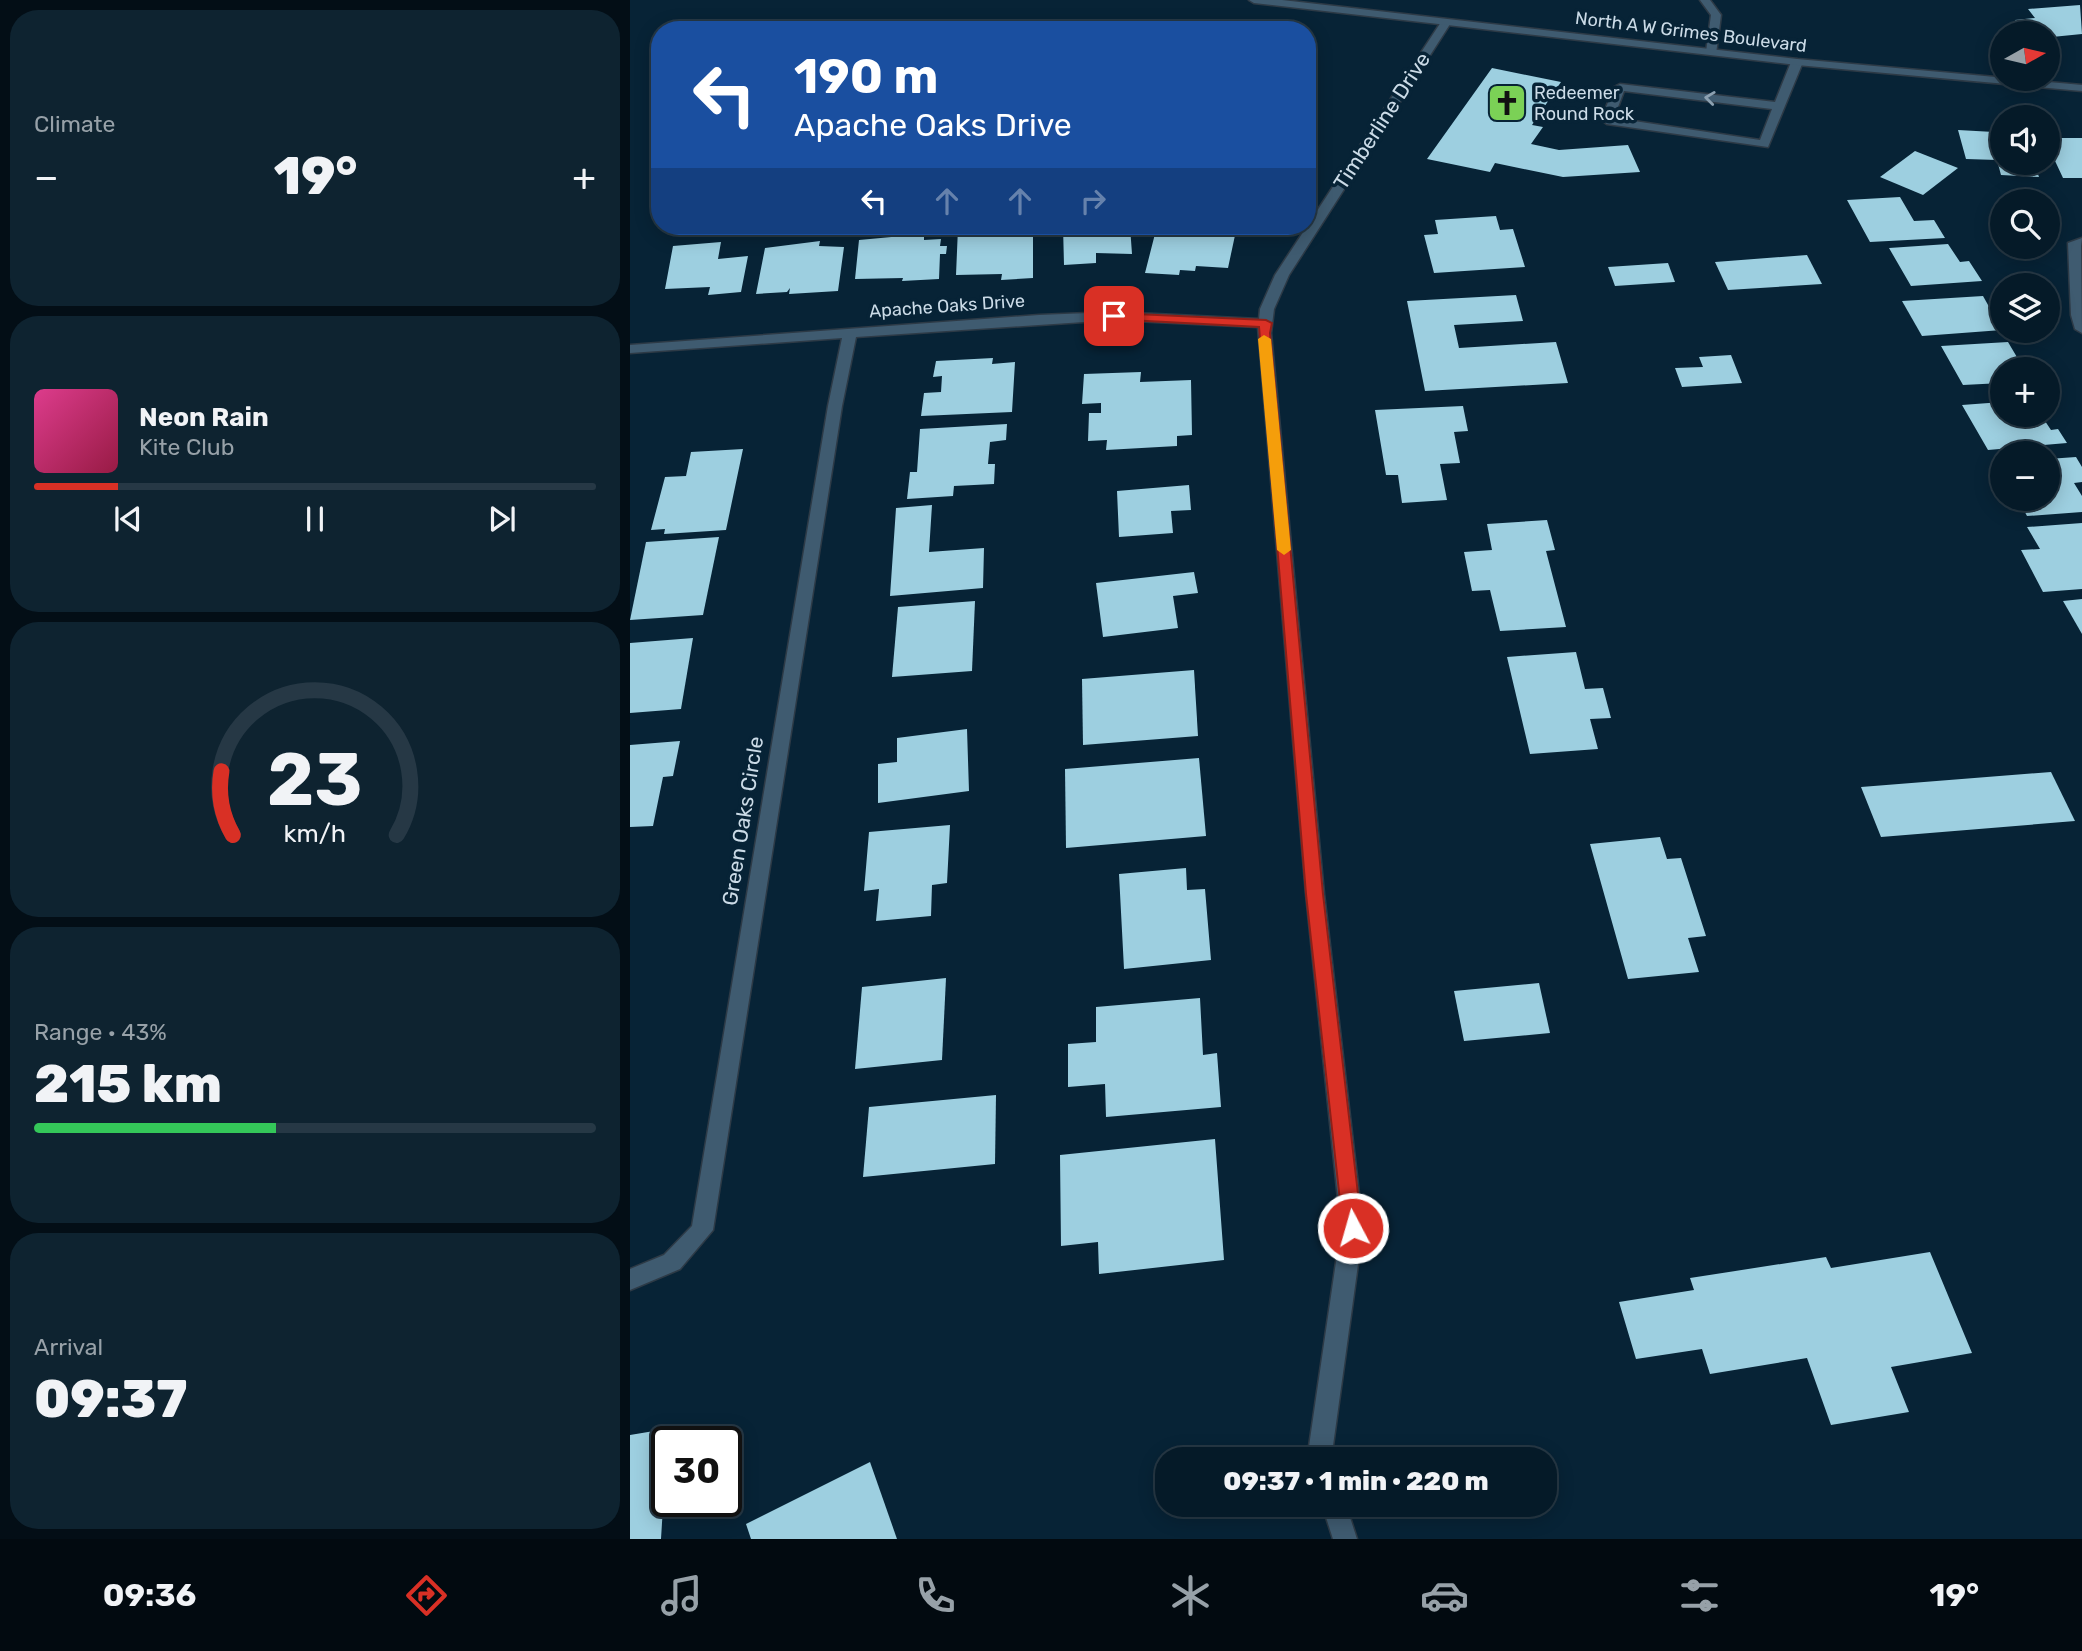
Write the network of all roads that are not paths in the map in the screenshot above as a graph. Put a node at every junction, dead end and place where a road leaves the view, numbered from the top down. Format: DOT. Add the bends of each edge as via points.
graph roads {
  1 [pos="1254,0"];
  2 [pos="1705,0"];
  3 [pos="1320,4"];
  4 [pos="1447,21"];
  5 [pos="1712,52"];
  6 [pos="1797,62"];
  7 [pos="2082,88"];
  8 [pos="1778,106"];
  9 [pos="1316,223"];
  10 [pos="1308,235"];
  11 [pos="2082,242"];
  12 [pos="1266,323"];
  13 [pos="2082,329"];
  14 [pos="850,332"];
  15 [pos="630,349"];
  16 [pos="630,1280"];
  17 [pos="1321,1447"];
  18 [pos="1338,1517"];
  19 [pos="1345,1539"];
  1 -- 3 [label="street, North A W Grimes Boulevard"];
  2 -- 5 [label="street" via="1716,15"];
  3 -- 4 [label="street, North A W Grimes Boulevard"];
  4 -- 5 [label="street, North A W Grimes Boulevard"];
  4 -- 9 [label="street, Timberline Drive"];
  5 -- 6 [label="street, North A W Grimes Boulevard"];
  6 -- 7 [label="street, North A W Grimes Boulevard"];
  6 -- 8 [label="street"];
  8 -- 8 [label="street, one-way" via="1620,87 1607,121 1764,144"];
  10 -- 12 [label="street, Timberline Drive" via="1282,275"];
  11 -- 13 [label="street" via="2074,243"];
  12 -- 14 [label="street, Apache Oaks Drive" via="1114,316"];
  12 -- 17 [label="street, Timberline Drive" via="1315,894 1353,1228"];
  14 -- 15 [label="street, Apache Oaks Drive"];
  14 -- 16 [label="street, Green Oaks Circle" via="719,1104 702,1230 672,1262"];
  18 -- 19 [label="street"];
}
